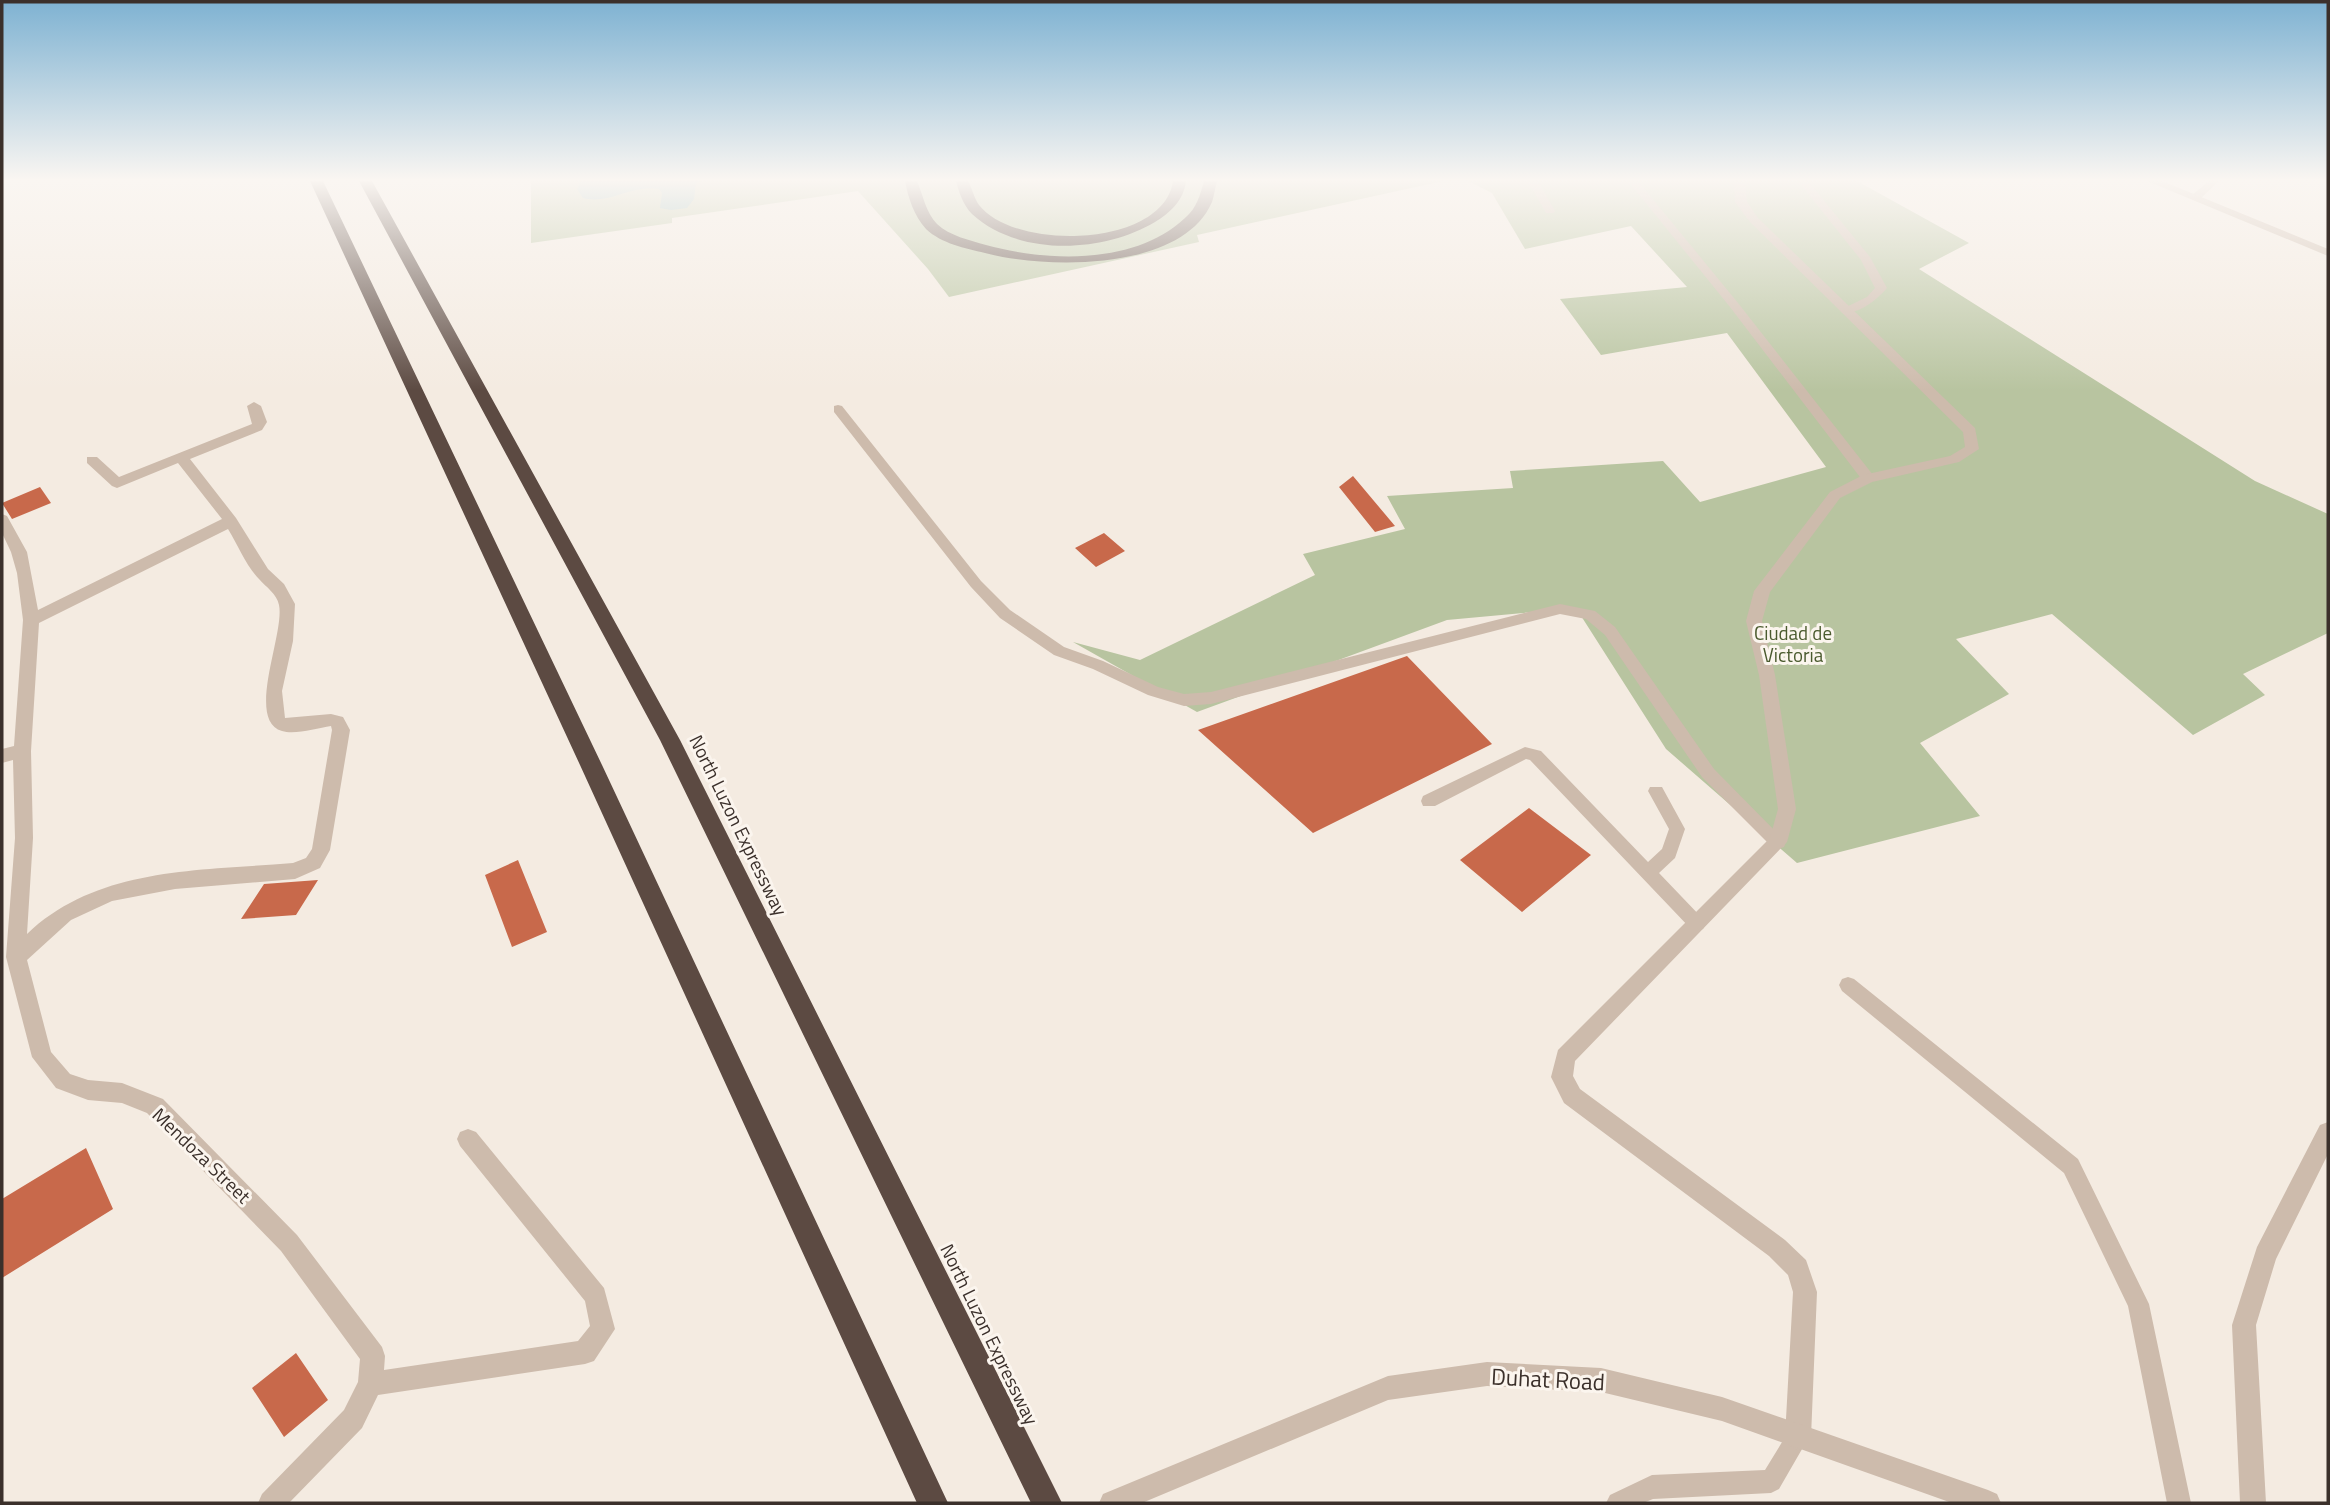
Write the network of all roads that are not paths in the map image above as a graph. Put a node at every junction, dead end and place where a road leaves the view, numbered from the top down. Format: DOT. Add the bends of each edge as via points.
graph roads {
  1 [pos="349,251"];
  2 [pos="403,251"];
  3 [pos="996,251"];
  4 [pos="1119,251"];
  5 [pos="1690,251"];
  6 [pos="1786,251"];
  7 [pos="1860,251"];
  8 [pos="1846,310"];
  9 [pos="254,406"];
  10 [pos="838,409"];
  11 [pos="181,457"];
  12 [pos="92,460"];
  13 [pos="1868,478"];
  14 [pos="2,519"];
  15 [pos="230,521"];
  16 [pos="31,620"];
  17 [pos="12,753"];
  18 [pos="1656,791"];
  19 [pos="1429,801"];
  20 [pos="1778,842"];
  21 [pos="1647,874"];
  22 [pos="1697,924"];
  23 [pos="16,957"];
  24 [pos="1847,985"];
  25 [pos="2328,1132"];
  26 [pos="467,1139"];
  27 [pos="370,1384"];
  28 [pos="1798,1437"];
  29 [pos="271,1503"];
  30 [pos="933,1503"];
  31 [pos="1046,1503"];
  32 [pos="1112,1503"];
  33 [pos="1618,1503"];
  34 [pos="1988,1503"];
  35 [pos="2179,1503"];
  36 [pos="2253,1503"];
  1 -- 30 [label="highway"];
  2 -- 31 [label="highway, North Luzon Expressway" via="670,740"];
  3 -- 4 [label="highway" via="1054,261"];
  5 -- 13 [label="lane"];
  6 -- 8 [label="street"];
  7 -- 8 [label="lane" via="1881,288 1871,299"];
  8 -- 13 [label="street" via="1970,431 1972,449 1954,459"];
  9 -- 11 [label="street" via="260,422 257,427"];
  10 -- 20 [label="lane" via="976,584 1005,614 1059,651 1184,700 1211,698 1560,609 1590,615 1610,631 1709,773"];
  11 -- 12 [label="street" via="117,483"];
  11 -- 15 [label="street"];
  13 -- 20 [label="street" via="1835,495 1762,591 1754,621 1787,809"];
  14 -- 16 [label="street, Mendoza Street" via="19,552"];
  15 -- 16 [label="street"];
  15 -- 23 [label="street" via="287,604 274,691 277,721 286,726 331,720 340,725 319,857 295,871 136,887 97,897 65,913"];
  16 -- 17 [label="street, Mendoza Street" via="25,690"];
  17 -- 23 [label="street, Mendoza Street" via="24,838"];
  18 -- 21 [label="lane" via="1677,829 1669,853"];
  19 -- 21 [label="lane" via="1525,753 1535,755"];
  20 -- 22 [label="street"];
  21 -- 22 [label="lane"];
  22 -- 28 [label="street" via="1565,1057 1562,1077 1572,1096 1798,1268 1805,1292"];
  23 -- 27 [label="street, Mendoza Street" via="42,1057 63,1081 88,1090 122,1093 155,1106 194,1143 289,1243 365,1345 373,1356"];
  24 -- 35 [label="lane" via="2071,1166 2138,1304"];
  25 -- 36 [label="street" via="2265,1255 2244,1325"];
  26 -- 27 [label="street" via="596,1296 603,1329 585,1352"];
  27 -- 29 [label="street, Mendoza Street" via="353,1419"];
  28 -- 32 [label="street, Duhat Road" via="1722,1409 1601,1380 1487,1374 1388,1388"];
  28 -- 33 [label="lane" via="1770,1481 1652,1487"];
  28 -- 34 [label="street, Duhat Road"];
}
